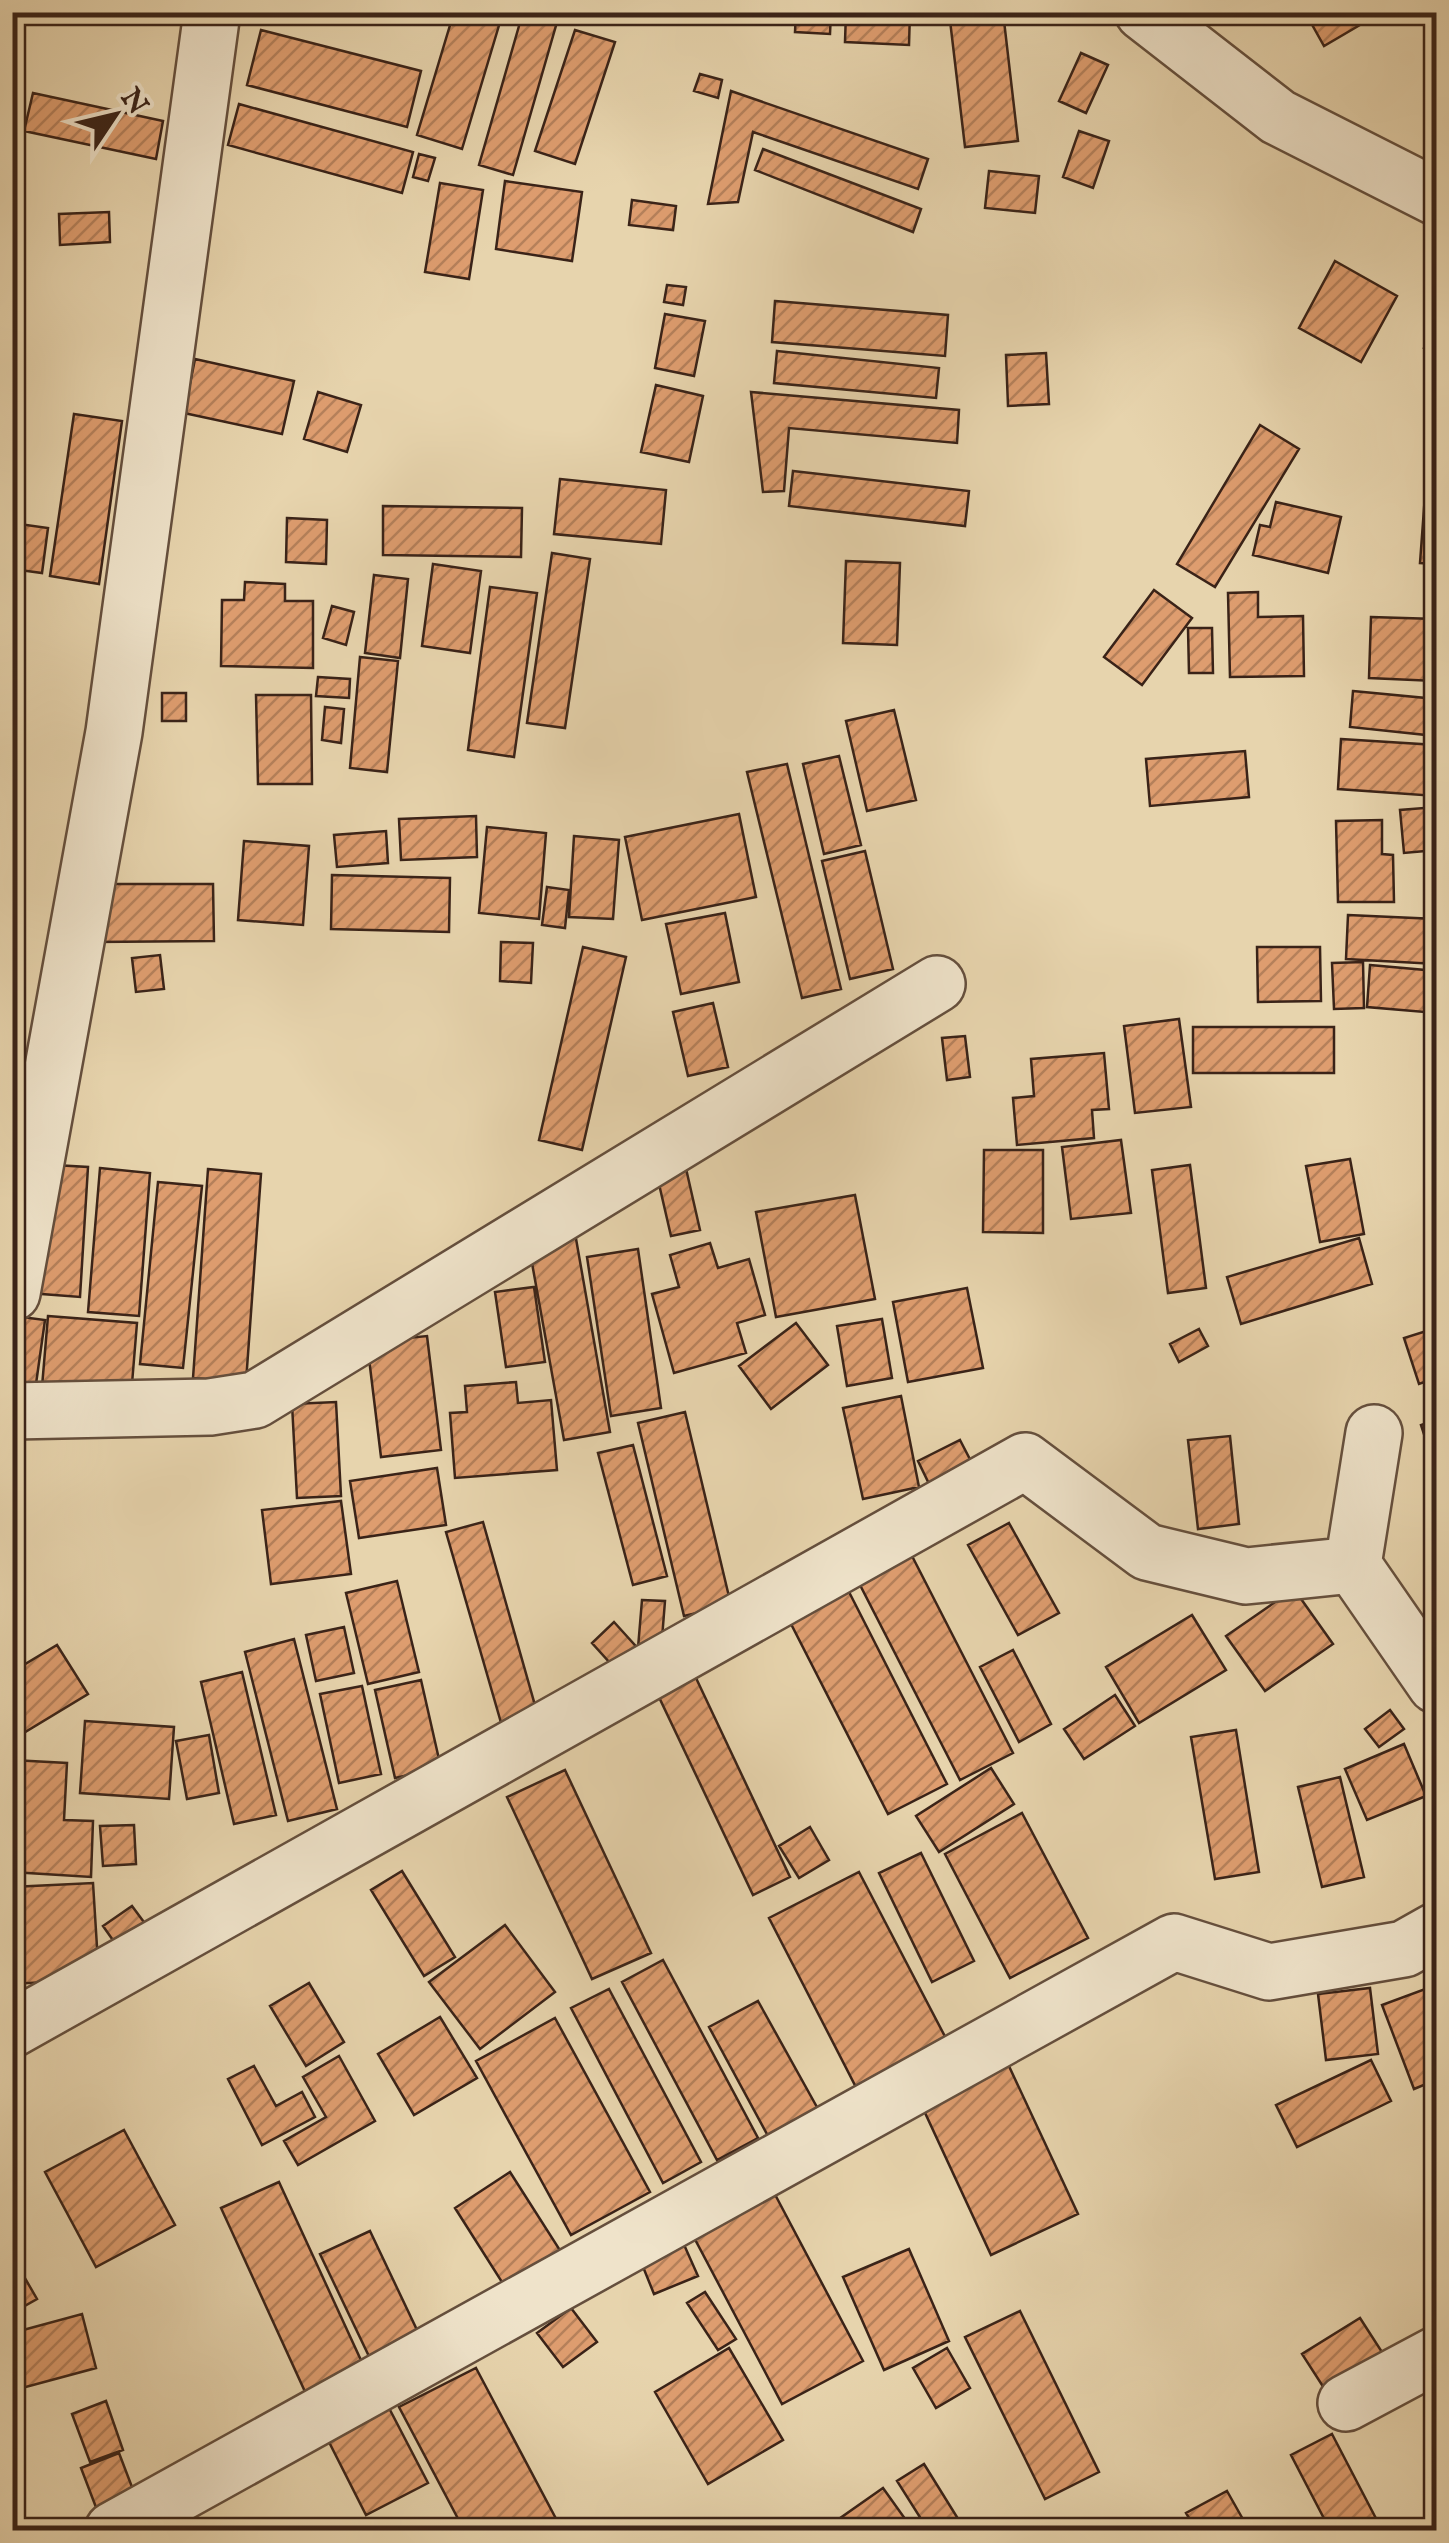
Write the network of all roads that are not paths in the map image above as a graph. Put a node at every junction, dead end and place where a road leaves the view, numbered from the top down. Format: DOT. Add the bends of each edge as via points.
graph roads {
  1 [pos="212,12"];
  2 [pos="1143,12"];
  3 [pos="1436,197"];
  4 [pos="937,984"];
  5 [pos="12,1293"];
  6 [pos="12,1411"];
  7 [pos="1374,1433"];
  8 [pos="1353,1565"];
  9 [pos="1436,1685"];
  10 [pos="1436,1931"];
  11 [pos="12,2029"];
  12 [pos="1436,2354"];
  13 [pos="1346,2403"];
  14 [pos="112,2530"];
  1 -- 5 [label="street" via="114,732"];
  2 -- 3 [label="street" via="1278,117"];
  4 -- 6 [label="street" via="256,1400"];
  7 -- 8 [label="street"];
  8 -- 9 [label="street"];
  8 -- 11 [label="street" via="1246,1576 1147,1552 1025,1462"];
  10 -- 14 [label="street" via="1404,1948 1269,1972 1174,1942"];
  12 -- 13 [label="street"];
}
